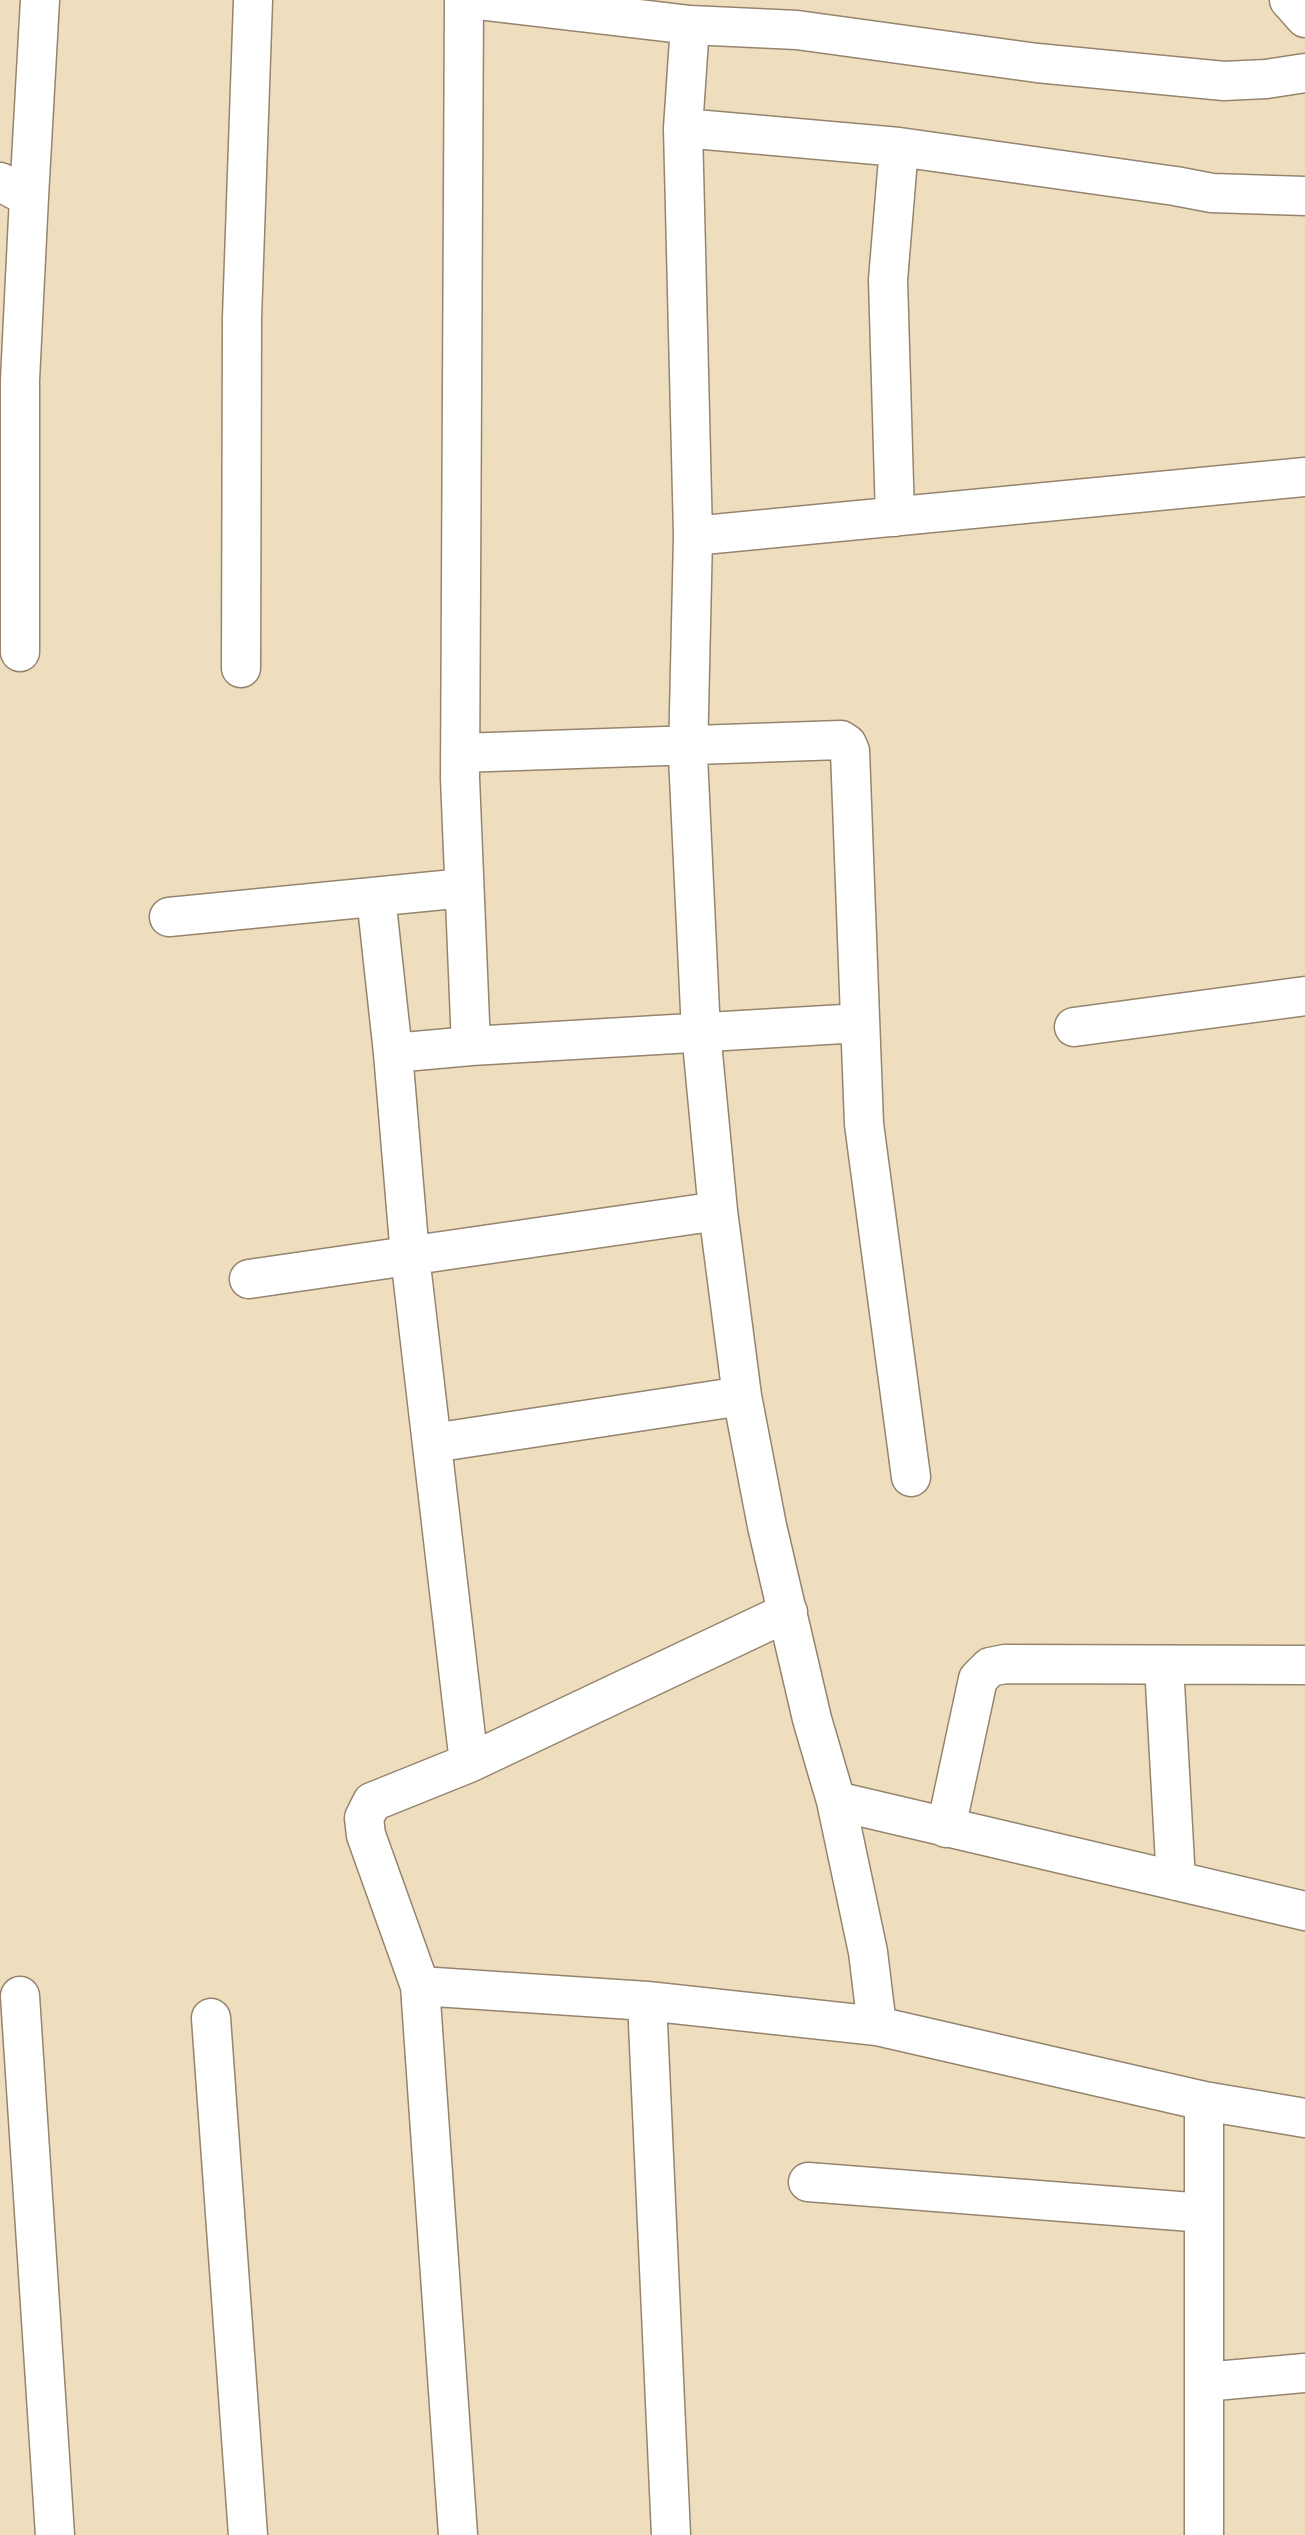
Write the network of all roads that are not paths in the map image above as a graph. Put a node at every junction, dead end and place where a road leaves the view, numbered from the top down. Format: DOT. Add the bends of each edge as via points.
graph roads {
  1 [pos="40,0"];
  2 [pos="253,0"];
  3 [pos="464,0"];
  4 [pos="477,0"];
  5 [pos="1289,0"];
  6 [pos="619,8"];
  7 [pos="799,15"];
  8 [pos="1305,18"];
  9 [pos="690,25"];
  10 [pos="1305,73"];
  11 [pos="683,128"];
  12 [pos="899,147"];
  13 [pos="14,189"];
  14 [pos="1305,196"];
  15 [pos="10,425"];
  16 [pos="1305,477"];
  17 [pos="895,517"];
  18 [pos="692,536"];
  19 [pos="20,652"];
  20 [pos="241,668"];
  21 [pos="689,745"];
  22 [pos="460,753"];
  23 [pos="464,888"];
  24 [pos="376,897"];
  25 [pos="169,917"];
  26 [pos="1305,996"];
  27 [pos="860,1023"];
  28 [pos="1074,1027"];
  29 [pos="701,1032"];
  30 [pos="471,1046"];
  31 [pos="393,1054"];
  32 [pos="718,1211"];
  33 [pos="410,1255"];
  34 [pos="249,1279"];
  35 [pos="742,1396"];
  36 [pos="433,1443"];
  37 [pos="911,1478"];
  38 [pos="788,1612"];
  39 [pos="1164,1665"];
  40 [pos="1305,1665"];
  41 [pos="469,1763"];
  42 [pos="836,1801"];
  43 [pos="946,1828"];
  44 [pos="1177,1881"];
  45 [pos="1305,1911"];
  46 [pos="409,1955"];
  47 [pos="20,1996"];
  48 [pos="647,2001"];
  49 [pos="211,2018"];
  50 [pos="877,2026"];
  51 [pos="1204,2101"];
  52 [pos="1305,2118"];
  53 [pos="808,2182"];
  54 [pos="1204,2213"];
  55 [pos="1305,2373"];
  56 [pos="1204,2382"];
  57 [pos="55,2535"];
  58 [pos="247,2535"];
  59 [pos="458,2535"];
  60 [pos="670,2535"];
  61 [pos="1204,2535"];
  1 -- 13 [label="street"];
  2 -- 20 [label="street" via="242,318"];
  3 -- 22 [label="street"];
  4 -- 6 [label="street"];
  5 -- 8 [label="street"];
  6 -- 9 [label="street"];
  7 -- 9 [label="street"];
  7 -- 10 [label="street" via="1037,63 1224,81"];
  9 -- 11 [label="street"];
  11 -- 12 [label="street"];
  11 -- 18 [label="street"];
  12 -- 14 [label="street" via="1212,194"];
  12 -- 17 [label="street" via="888,280"];
  13 -- 15 [label="street"];
  15 -- 19 [label="street"];
  16 -- 17 [label="street"];
  17 -- 18 [label="street"];
  18 -- 21 [label="street"];
  21 -- 22 [label="street"];
  21 -- 27 [label="street" via="841,740 847,744"];
  21 -- 29 [label="street"];
  22 -- 23 [label="street"];
  23 -- 24 [label="street"];
  23 -- 30 [label="street"];
  24 -- 25 [label="street"];
  24 -- 31 [label="street"];
  26 -- 28 [label="street"];
  27 -- 29 [label="street"];
  27 -- 37 [label="street" via="864,1124"];
  29 -- 30 [label="street"];
  29 -- 32 [label="street"];
  30 -- 31 [label="street"];
  31 -- 33 [label="street"];
  32 -- 33 [label="street"];
  32 -- 35 [label="street"];
  33 -- 34 [label="street"];
  33 -- 36 [label="street"];
  35 -- 36 [label="street"];
  35 -- 38 [label="street"];
  36 -- 41 [label="street"];
  38 -- 41 [label="street"];
  38 -- 42 [label="street"];
  39 -- 40 [label="street"];
  39 -- 43 [label="street" via="990,1667 978,1679"];
  39 -- 44 [label="street"];
  41 -- 46 [label="street" via="372,1802 363,1818"];
  42 -- 43 [label="street"];
  42 -- 50 [label="street" via="868,1952"];
  43 -- 44 [label="street"];
  44 -- 45 [label="street"];
  46 -- 48 [label="street"];
  46 -- 59 [label="street"];
  47 -- 57 [label="street"];
  48 -- 50 [label="street"];
  48 -- 60 [label="street"];
  49 -- 58 [label="street"];
  50 -- 51 [label="street"];
  51 -- 52 [label="street"];
  51 -- 54 [label="street"];
  53 -- 54 [label="street"];
  54 -- 56 [label="street"];
  55 -- 56 [label="street"];
  56 -- 61 [label="street"];
}
